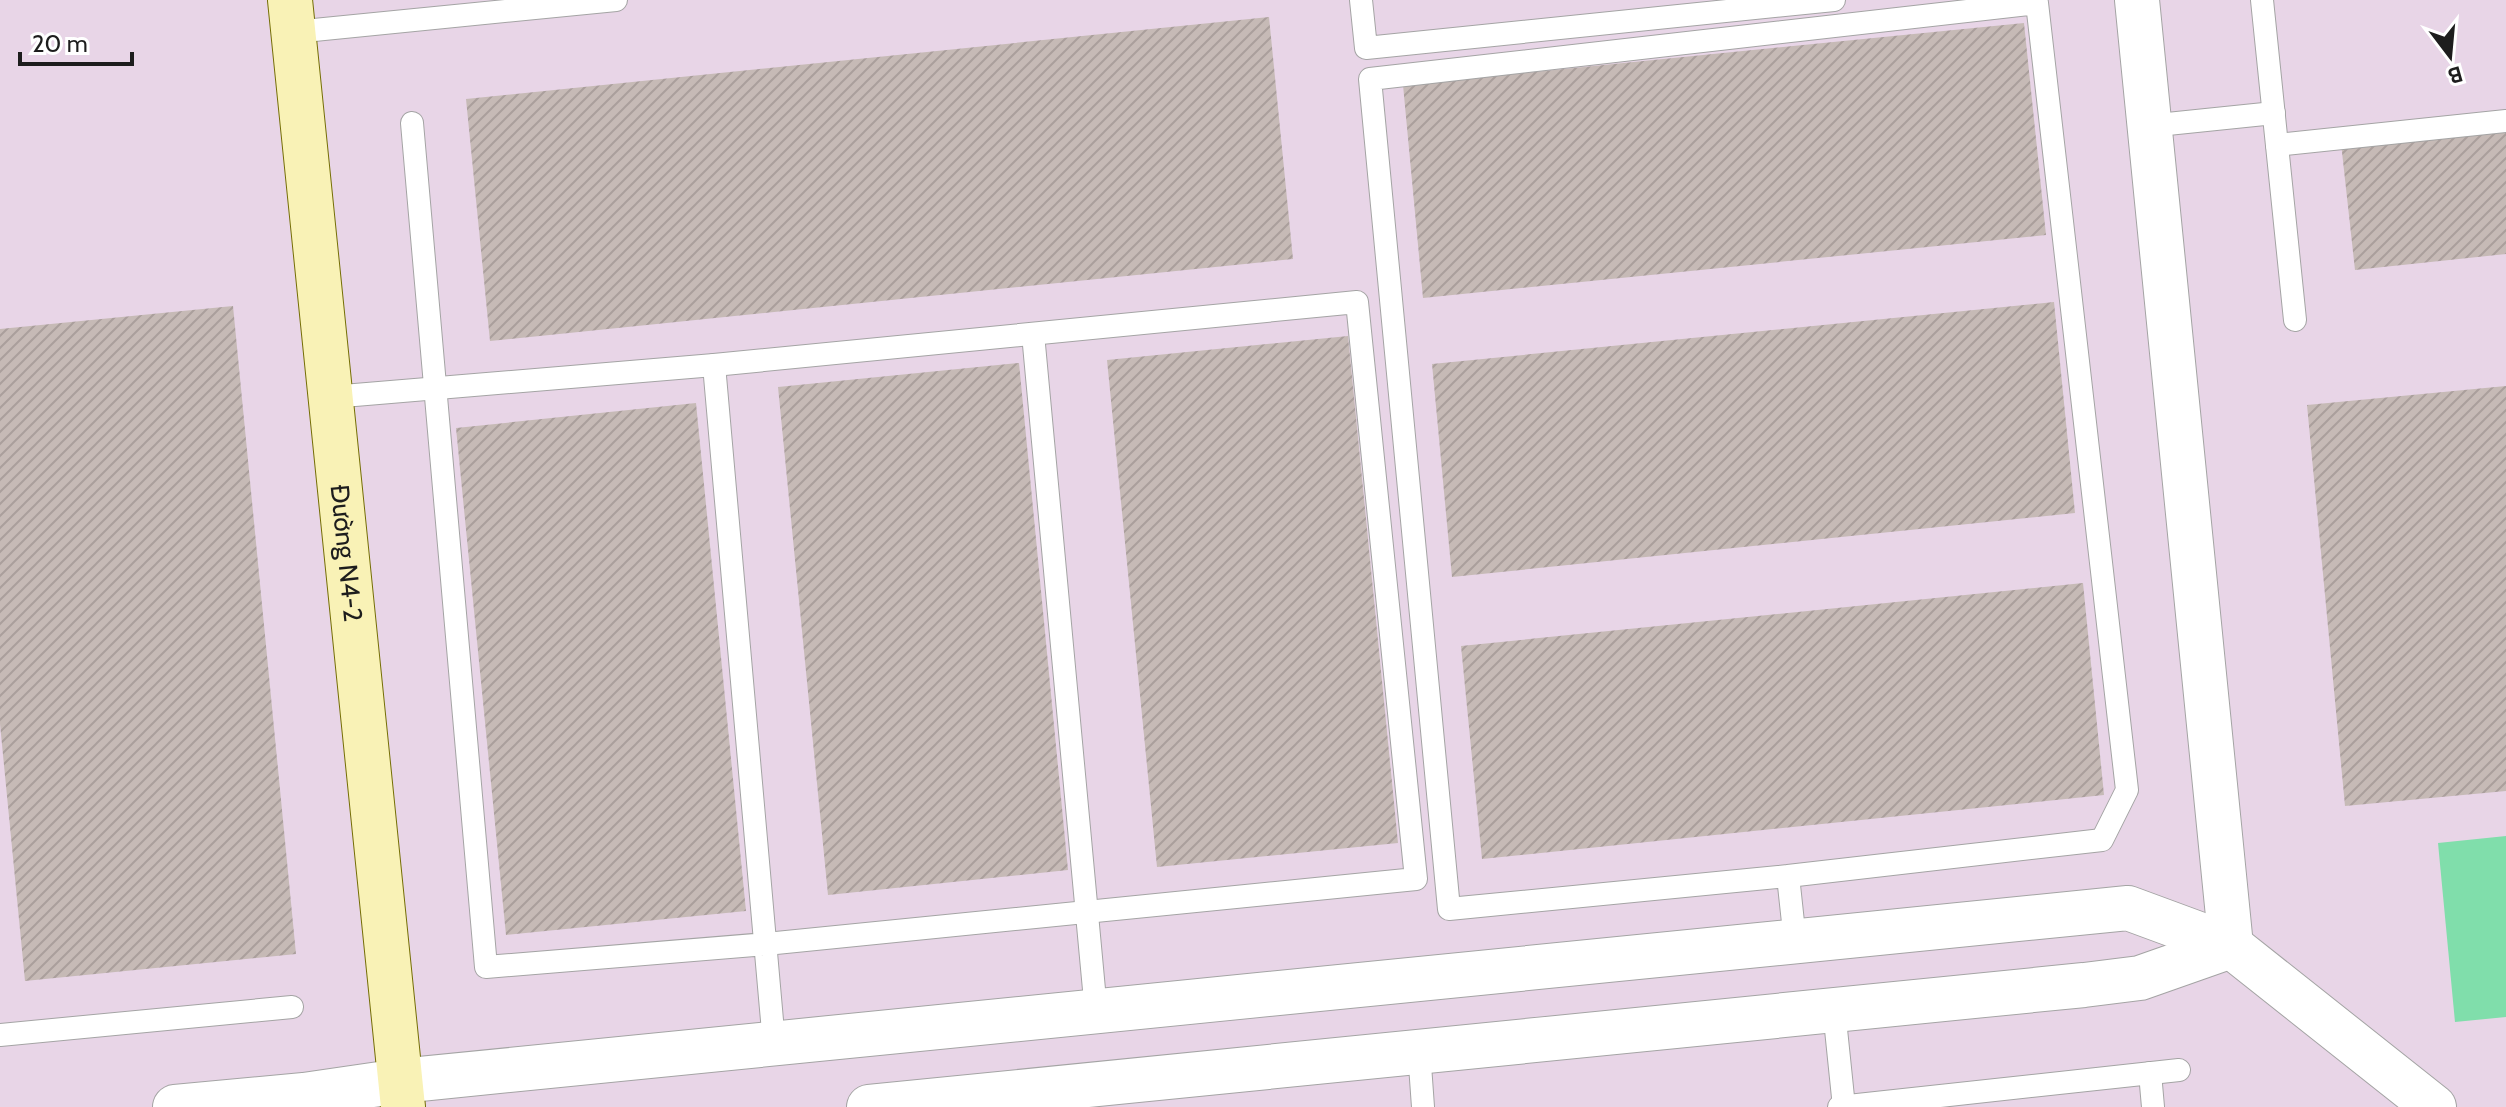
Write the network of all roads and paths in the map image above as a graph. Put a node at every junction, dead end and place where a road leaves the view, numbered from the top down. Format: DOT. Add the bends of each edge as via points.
graph roads {
  1 [pos="616,0"];
  2 [pos="1361,0"];
  3 [pos="1834,0"];
  4 [pos="2137,0"];
  5 [pos="2262,0"];
  6 [pos="385,11"];
  7 [pos="292,16"];
  8 [pos="2274,113"];
  9 [pos="2506,121"];
  10 [pos="412,123"];
  11 [pos="2148,126"];
  12 [pos="2277,145"];
  13 [pos="2295,320"];
  14 [pos="1033,334"];
  15 [pos="714,365"];
  16 [pos="434,388"];
  17 [pos="331,397"];
  18 [pos="1788,876"];
  19 [pos="1087,912"];
  20 [pos="1795,941"];
  21 [pos="766,944"];
  22 [pos="2231,946"];
  23 [pos="292,1007"];
  24 [pos="1834,1010"];
  25 [pos="1096,1011"];
  26 [pos="0,1035"];
  27 [pos="774,1043"];
  28 [pos="1419,1051"];
  29 [pos="2179,1070"];
  30 [pos="2150,1073"];
  31 [pos="401,1094"];
  32 [pos="175,1107"];
  33 [pos="869,1107"];
  34 [pos="1423,1107"];
  35 [pos="1842,1107"];
  36 [pos="2153,1107"];
  37 [pos="2434,1107"];
  1 -- 6 [label="lane"];
  2 -- 3 [label="lane" via="1366,48"];
  4 -- 11 [label="street"];
  5 -- 8 [label="lane"];
  6 -- 7 [label="lane"];
  7 -- 17 [label="main road, Đường N4-2"];
  8 -- 11 [label="lane"];
  8 -- 12 [label="lane"];
  9 -- 12 [label="lane"];
  10 -- 16 [label="lane"];
  11 -- 22 [label="street"];
  12 -- 13 [label="lane"];
  14 -- 15 [label="lane"];
  14 -- 19 [label="lane"];
  14 -- 19 [label="lane" via="1357,302 1416,879"];
  15 -- 16 [label="lane"];
  15 -- 21 [label="lane"];
  16 -- 17 [label="lane"];
  16 -- 21 [label="lane" via="486,967"];
  17 -- 31 [label="main road, Đường N4-2"];
  18 -- 18 [label="lane" via="2102,840 2127,790 2037,3 1370,79 1449,909"];
  18 -- 20 [label="lane"];
  19 -- 21 [label="lane"];
  19 -- 25 [label="lane"];
  20 -- 22 [label="street" via="2128,908"];
  20 -- 25 [label="street"];
  21 -- 27 [label="lane"];
  22 -- 24 [label="street" via="2140,978"];
  22 -- 37 [label="street"];
  23 -- 26 [label="lane"];
  24 -- 28 [label="street"];
  24 -- 35 [label="lane"];
  25 -- 27 [label="street"];
  27 -- 31 [label="street"];
  28 -- 33 [label="street"];
  28 -- 34 [label="lane"];
  29 -- 30 [label="lane"];
  30 -- 35 [label="lane"];
  30 -- 36 [label="lane"];
  31 -- 32 [label="street" via="304,1095"];
}
